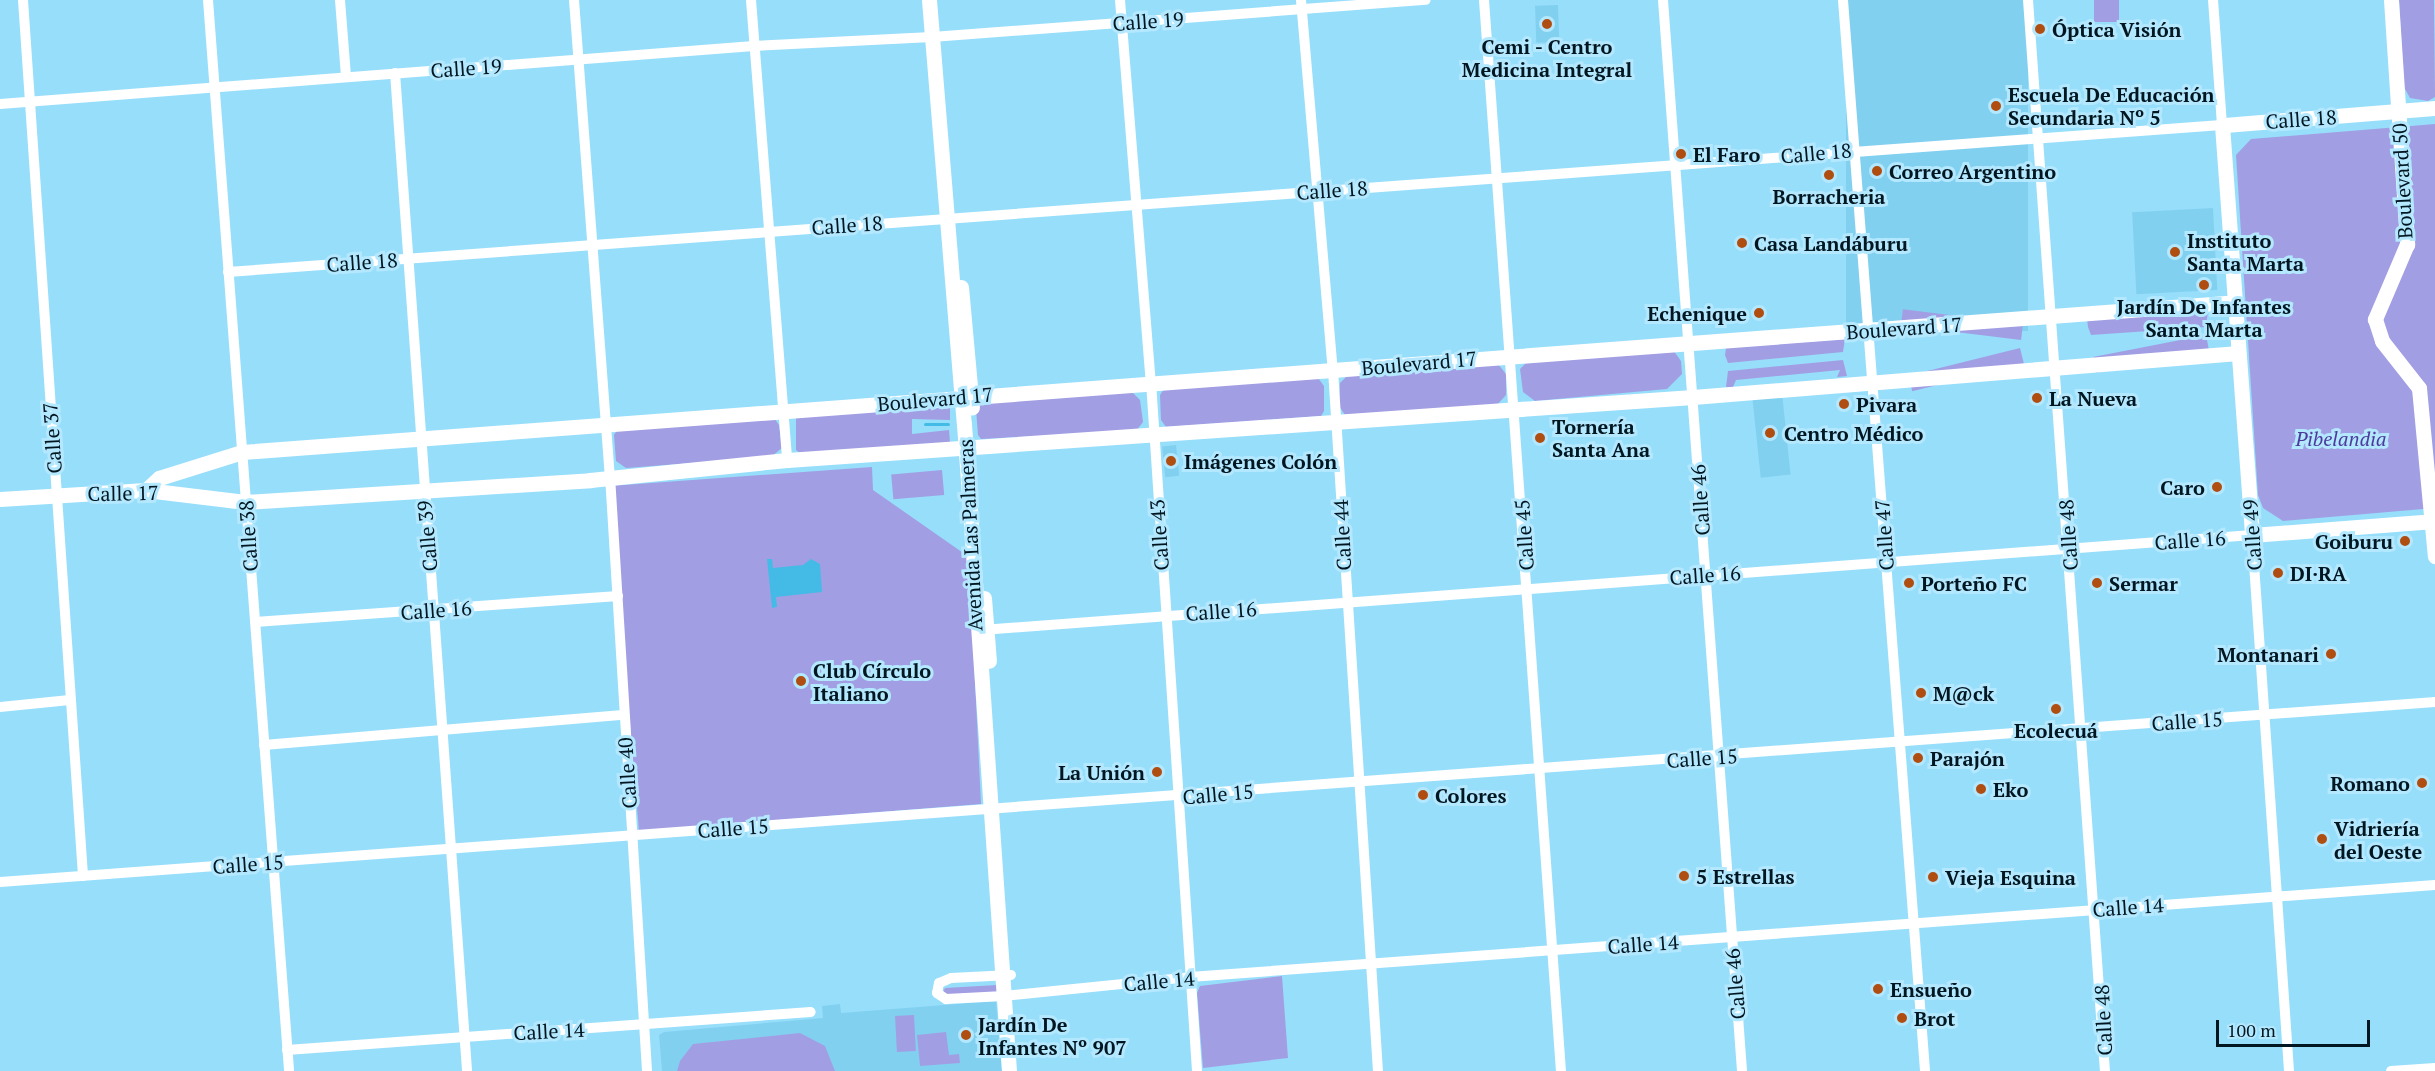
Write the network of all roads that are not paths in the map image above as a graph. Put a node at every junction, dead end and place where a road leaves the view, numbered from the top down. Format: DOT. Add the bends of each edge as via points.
graph roads {
  1 [pos="23,0"];
  2 [pos="208,0"];
  3 [pos="340,0"];
  4 [pos="574,0"];
  5 [pos="751,0"];
  6 [pos="929,0"];
  7 [pos="939,0"];
  8 [pos="1119,0"];
  9 [pos="1426,0"];
  10 [pos="1484,0"];
  11 [pos="1663,0"];
  12 [pos="1844,0"];
  13 [pos="2028,0"];
  14 [pos="2213,0"];
  15 [pos="2391,0"];
  16 [pos="1301,5"];
  17 [pos="1121,23"];
  18 [pos="937,37"];
  19 [pos="754,46"];
  20 [pos="578,59"];
  21 [pos="394,73"];
  22 [pos="346,77"];
  23 [pos="214,87"];
  24 [pos="30,102"];
  25 [pos="0,104"];
  26 [pos="2435,108"];
  27 [pos="2398,111"];
  28 [pos="2222,125"];
  29 [pos="2038,138"];
  30 [pos="1857,149"];
  31 [pos="1676,165"];
  32 [pos="1497,178"];
  33 [pos="1315,192"];
  34 [pos="1134,205"];
  35 [pos="950,218"];
  36 [pos="768,231"];
  37 [pos="592,244"];
  38 [pos="408,258"];
  39 [pos="228,272"];
  40 [pos="2235,302"];
  41 [pos="2051,318"];
  42 [pos="1871,330"];
  43 [pos="1689,345"];
  44 [pos="2238,353"];
  45 [pos="1512,355"];
  46 [pos="2054,369"];
  47 [pos="1333,370"];
  48 [pos="1150,382"];
  49 [pos="1873,383"];
  50 [pos="966,397"];
  51 [pos="1693,397"];
  52 [pos="1515,410"];
  53 [pos="783,412"];
  54 [pos="1336,422"];
  55 [pos="604,427"];
  56 [pos="1153,435"];
  57 [pos="419,439"];
  58 [pos="969,447"];
  59 [pos="242,452"];
  60 [pos="788,460"];
  61 [pos="610,476"];
  62 [pos="146,490"];
  63 [pos="423,490"];
  64 [pos="56,495"];
  65 [pos="0,499"];
  66 [pos="245,502"];
  67 [pos="2434,521"];
  68 [pos="2252,535"];
  69 [pos="2069,549"];
  70 [pos="2435,555"];
  71 [pos="1886,561"];
  72 [pos="1706,576"];
  73 [pos="1528,588"];
  74 [pos="618,596"];
  75 [pos="1346,602"];
  76 [pos="434,611"];
  77 [pos="1164,615"];
  78 [pos="255,622"];
  79 [pos="981,630"];
  80 [pos="70,700"];
  81 [pos="2435,702"];
  82 [pos="0,706"];
  83 [pos="622,715"];
  84 [pos="2264,716"];
  85 [pos="2081,728"];
  86 [pos="440,732"];
  87 [pos="1901,744"];
  88 [pos="264,745"];
  89 [pos="1719,757"];
  90 [pos="1540,770"];
  91 [pos="1359,781"];
  92 [pos="1178,798"];
  93 [pos="995,809"];
  94 [pos="632,835"];
  95 [pos="451,849"];
  96 [pos="273,863"];
  97 [pos="83,876"];
  98 [pos="0,882"];
  99 [pos="2435,885"];
  100 [pos="2276,896"];
  101 [pos="2096,909"];
  102 [pos="1915,923"];
  103 [pos="1731,938"];
  104 [pos="1552,951"];
  105 [pos="1369,966"];
  106 [pos="1007,975"];
  107 [pos="1190,977"];
  108 [pos="1008,995"];
  109 [pos="811,1012"];
  110 [pos="644,1026"];
  111 [pos="465,1035"];
  112 [pos="287,1050"];
  113 [pos="2435,1068"];
  114 [pos="289,1071"];
  115 [pos="466,1071"];
  116 [pos="647,1071"];
  117 [pos="1009,1071"];
  118 [pos="1018,1071"];
  119 [pos="1197,1071"];
  120 [pos="1378,1071"];
  121 [pos="1561,1071"];
  122 [pos="1742,1071"];
  123 [pos="1925,1071"];
  124 [pos="2106,1071"];
  125 [pos="2289,1071"];
  126 [pos="2391,1071"];
  1 -- 24 [label="street, Calle 37"];
  2 -- 23 [label="street, Calle 38"];
  3 -- 22 [label="street"];
  4 -- 20 [label="street"];
  5 -- 19 [label="street"];
  6 -- 18 [label="main road, Avenida Las Palmeras"];
  7 -- 18 [label="main road, Avenida Las Palmeras"];
  8 -- 17 [label="street, Calle 43"];
  9 -- 16 [label="street, Calle 19"];
  10 -- 32 [label="street, Calle 45"];
  11 -- 31 [label="street, Calle 46"];
  12 -- 30 [label="street, Calle 47"];
  13 -- 29 [label="street, Calle 48"];
  14 -- 28 [label="street, Calle 49"];
  15 -- 27 [label="main road, Boulevard 50"];
  16 -- 17 [label="street, Calle 19"];
  16 -- 33 [label="street, Calle 44"];
  17 -- 18 [label="street, Calle 19"];
  17 -- 34 [label="street, Calle 43"];
  18 -- 19 [label="street, Calle 19"];
  18 -- 35 [label="main road, Avenida Las Palmeras"];
  19 -- 20 [label="street, Calle 19"];
  19 -- 36 [label="street"];
  20 -- 21 [label="street, Calle 19"];
  20 -- 37 [label="street"];
  21 -- 22 [label="street, Calle 19"];
  21 -- 38 [label="street, Calle 39"];
  22 -- 23 [label="street, Calle 19"];
  23 -- 24 [label="street, Calle 19"];
  23 -- 39 [label="street, Calle 38"];
  24 -- 25 [label="street, Calle 19"];
  24 -- 64 [label="street, Calle 37"];
  26 -- 27 [label="main road, Calle 18"];
  27 -- 28 [label="main road, Calle 18"];
  27 -- 67 [label="main road, Boulevard 50" via="2407,244 2375,319 2382,341 2419,388"];
  28 -- 29 [label="street, Calle 18"];
  28 -- 40 [label="main road, Calle 49"];
  29 -- 30 [label="street, Calle 18"];
  29 -- 41 [label="street, Calle 48"];
  30 -- 31 [label="street, Calle 18"];
  30 -- 42 [label="street, Calle 47"];
  31 -- 32 [label="street, Calle 18"];
  31 -- 43 [label="street, Calle 46"];
  32 -- 33 [label="street, Calle 18"];
  32 -- 45 [label="street, Calle 45"];
  33 -- 34 [label="street, Calle 18"];
  33 -- 47 [label="street, Calle 44"];
  34 -- 35 [label="street, Calle 18"];
  34 -- 48 [label="street, Calle 43"];
  35 -- 36 [label="street, Calle 18"];
  35 -- 50 [label="main road, Avenida Las Palmeras"];
  36 -- 37 [label="street, Calle 18"];
  36 -- 53 [label="street"];
  37 -- 38 [label="street, Calle 18"];
  37 -- 55 [label="street"];
  38 -- 39 [label="street, Calle 18"];
  38 -- 57 [label="street, Calle 39"];
  39 -- 59 [label="street, Calle 38"];
  40 -- 41 [label="main road, Boulevard 17"];
  40 -- 44 [label="main road, Calle 49"];
  41 -- 42 [label="main road, Boulevard 17"];
  41 -- 46 [label="street, Calle 48"];
  42 -- 43 [label="main road, Boulevard 17"];
  42 -- 49 [label="street, Calle 47"];
  43 -- 45 [label="main road, Boulevard 17"];
  43 -- 51 [label="street, Calle 46"];
  44 -- 46 [label="main road"];
  44 -- 68 [label="main road, Calle 49"];
  45 -- 47 [label="main road, Boulevard 17"];
  45 -- 52 [label="street, Calle 45"];
  46 -- 49 [label="main road"];
  46 -- 69 [label="street, Calle 48"];
  47 -- 48 [label="main road, Boulevard 17"];
  47 -- 54 [label="street, Calle 44"];
  48 -- 50 [label="main road, Boulevard 17"];
  48 -- 56 [label="street, Calle 43"];
  49 -- 51 [label="main road"];
  49 -- 71 [label="street, Calle 47"];
  50 -- 53 [label="main road, Boulevard 17"];
  50 -- 58 [label="main road, Avenida Las Palmeras"];
  51 -- 52 [label="main road"];
  51 -- 72 [label="street, Calle 46"];
  52 -- 54 [label="main road"];
  52 -- 73 [label="street, Calle 45"];
  53 -- 55 [label="main road, Boulevard 17"];
  53 -- 60 [label="street"];
  54 -- 56 [label="main road"];
  54 -- 75 [label="street, Calle 44"];
  55 -- 57 [label="main road, Boulevard 17"];
  55 -- 61 [label="street, Calle 40"];
  56 -- 58 [label="main road"];
  56 -- 77 [label="street, Calle 43"];
  57 -- 59 [label="main road, Boulevard 17"];
  57 -- 63 [label="street, Calle 39"];
  58 -- 60 [label="main road"];
  58 -- 79 [label="main road, Avenida Las Palmeras"];
  59 -- 62 [label="main road, Boulevard 17" via="159,478"];
  59 -- 66 [label="street, Calle 38"];
  60 -- 61 [label="main road"];
  61 -- 63 [label="main road, Calle 17"];
  61 -- 74 [label="street, Calle 40"];
  62 -- 64 [label="main road, Calle 17"];
  62 -- 66 [label="main road, Calle 17"];
  63 -- 66 [label="main road, Calle 17"];
  63 -- 76 [label="street, Calle 39"];
  64 -- 65 [label="main road, Calle 17"];
  64 -- 80 [label="street, Calle 37"];
  66 -- 78 [label="street, Calle 38"];
  67 -- 68 [label="main road, Calle 16"];
  67 -- 70 [label="main road, Boulevard 50"];
  68 -- 69 [label="street, Calle 16"];
  68 -- 84 [label="street, Calle 49"];
  69 -- 71 [label="street, Calle 16"];
  69 -- 85 [label="street, Calle 48"];
  71 -- 72 [label="street, Calle 16"];
  71 -- 87 [label="street, Calle 47"];
  72 -- 73 [label="street, Calle 16"];
  72 -- 89 [label="street, Calle 46"];
  73 -- 75 [label="street, Calle 16"];
  73 -- 90 [label="street, Calle 45"];
  74 -- 76 [label="street, Calle 16"];
  74 -- 83 [label="street, Calle 40"];
  75 -- 77 [label="street, Calle 16"];
  75 -- 91 [label="street, Calle 44"];
  76 -- 78 [label="street, Calle 16"];
  76 -- 86 [label="street, Calle 39"];
  77 -- 79 [label="street, Calle 16"];
  77 -- 92 [label="street, Calle 43"];
  78 -- 88 [label="street, Calle 38"];
  79 -- 93 [label="main road, Avenida Las Palmeras"];
  80 -- 82 [label="street"];
  80 -- 97 [label="street, Calle 37"];
  81 -- 84 [label="street, Calle 15"];
  83 -- 86 [label="street"];
  83 -- 94 [label="street, Calle 40"];
  84 -- 85 [label="street, Calle 15"];
  84 -- 100 [label="street, Calle 49"];
  85 -- 87 [label="street, Calle 15"];
  85 -- 101 [label="street, Calle 48"];
  86 -- 88 [label="street"];
  86 -- 95 [label="street, Calle 39"];
  87 -- 89 [label="street, Calle 15"];
  87 -- 102 [label="street, Calle 47"];
  88 -- 96 [label="street, Calle 38"];
  89 -- 90 [label="street, Calle 15"];
  89 -- 103 [label="street, Calle 46"];
  90 -- 91 [label="street, Calle 15"];
  90 -- 104 [label="street, Calle 45"];
  91 -- 92 [label="street, Calle 15"];
  91 -- 105 [label="street, Calle 44"];
  92 -- 93 [label="street, Calle 15"];
  92 -- 107 [label="street, Calle 43"];
  93 -- 94 [label="street, Calle 15"];
  93 -- 106 [label="main road, Avenida Las Palmeras"];
  94 -- 95 [label="street, Calle 15"];
  94 -- 110 [label="street, Calle 40"];
  95 -- 96 [label="street, Calle 15"];
  95 -- 111 [label="street, Calle 39"];
  96 -- 97 [label="street, Calle 15"];
  96 -- 112 [label="street, Calle 38"];
  97 -- 98 [label="street, Calle 15"];
  99 -- 100 [label="street, Calle 14"];
  100 -- 101 [label="street, Calle 14"];
  100 -- 125 [label="street, Calle 49"];
  101 -- 102 [label="street, Calle 14"];
  101 -- 124 [label="street, Calle 48"];
  102 -- 103 [label="street, Calle 14"];
  102 -- 123 [label="street, Calle 47"];
  103 -- 104 [label="street, Calle 14"];
  103 -- 122 [label="street, Calle 46"];
  104 -- 105 [label="street, Calle 14"];
  104 -- 121 [label="street, Calle 45"];
  105 -- 107 [label="street, Calle 14"];
  105 -- 120 [label="street, Calle 44"];
  106 -- 108 [label="main road, Avenida Las Palmeras"];
  106 -- 108 [label="street, Calle 14" via="951,978 939,983 937,993 946,999"];
  107 -- 108 [label="street, Calle 14"];
  107 -- 119 [label="street, Calle 43"];
  108 -- 117 [label="main road, Avenida Las Palmeras"];
  108 -- 118 [label="main road, Avenida Las Palmeras"];
  109 -- 110 [label="street, Calle 14"];
  110 -- 111 [label="street, Calle 14"];
  110 -- 116 [label="street, Calle 40"];
  111 -- 112 [label="street, Calle 14"];
  111 -- 115 [label="street, Calle 39"];
  112 -- 114 [label="street, Calle 38"];
  113 -- 126 [label="street"];
}
